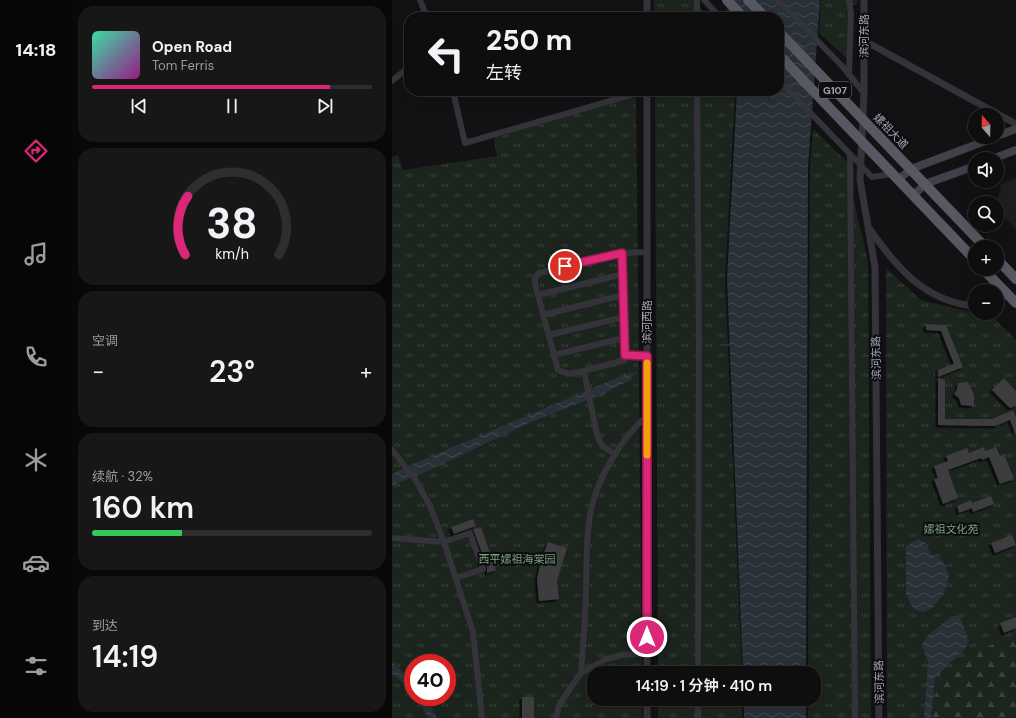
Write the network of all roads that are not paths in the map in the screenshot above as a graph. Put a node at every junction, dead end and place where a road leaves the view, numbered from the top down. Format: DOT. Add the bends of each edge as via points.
graph roads {
  1 [pos="420,0"];
  2 [pos="647,0"];
  3 [pos="696,0"];
  4 [pos="704,0"];
  5 [pos="727,0"];
  6 [pos="748,0"];
  7 [pos="778,0"];
  8 [pos="849,0"];
  9 [pos="864,0"];
  10 [pos="425,12"];
  11 [pos="647,12"];
  12 [pos="697,12"];
  13 [pos="715,12"];
  14 [pos="738,12"];
  15 [pos="760,12"];
  16 [pos="784,37"];
  17 [pos="863,40"];
  18 [pos="784,60"];
  19 [pos="404,71"];
  20 [pos="849,75"];
  21 [pos="392,81"];
  22 [pos="784,85"];
  23 [pos="864,93"];
  24 [pos="454,96"];
  25 [pos="628,96"];
  26 [pos="645,96"];
  27 [pos="697,96"];
  28 [pos="1016,124"];
  29 [pos="1016,129"];
  30 [pos="1004,134"];
  31 [pos="977,144"];
  32 [pos="1016,150"];
  33 [pos="850,154"];
  34 [pos="1004,154"];
  35 [pos="911,169"];
  36 [pos="968,169"];
  37 [pos="895,177"];
  38 [pos="926,184"];
  39 [pos="913,196"];
  40 [pos="868,226"];
  41 [pos="978,240"];
  42 [pos="646,252"];
  43 [pos="622,253"];
  44 [pos="968,253"];
  45 [pos="1004,266"];
  46 [pos="623,274"];
  47 [pos="1016,279"];
  48 [pos="538,295"];
  49 [pos="623,295"];
  50 [pos="1004,296"];
  51 [pos="1016,303"];
  52 [pos="968,305"];
  53 [pos="543,315"];
  54 [pos="624,317"];
  55 [pos="548,335"];
  56 [pos="624,338"];
  57 [pos="554,355"];
  58 [pos="625,355"];
  59 [pos="647,356"];
  60 [pos="584,371"];
  61 [pos="647,416"];
  62 [pos="392,450"];
  63 [pos="615,454"];
  64 [pos="392,538"];
  65 [pos="444,542"];
  66 [pos="456,578"];
  67 [pos="647,653"];
  68 [pos="647,666"];
  69 [pos="698,666"];
  70 [pos="581,673"];
  71 [pos="647,706"];
  72 [pos="698,706"];
  73 [pos="482,718"];
  74 [pos="556,718"];
  75 [pos="647,718"];
  76 [pos="698,718"];
  77 [pos="855,718"];
  78 [pos="879,718"];
  1 -- 10 [label="street"];
  2 -- 11 [label="street"];
  3 -- 12 [label="street"];
  4 -- 13 [label="street"];
  5 -- 14 [label="highway"];
  6 -- 15 [label="highway"];
  7 -- 20 [label="street"];
  8 -- 20 [label="street"];
  9 -- 17 [label="street, 滨河东路"];
  16 -- 35 [label="highway, 嫘祖大道 / G107"];
  17 -- 23 [label="street, 滨河东路"];
  17 -- 28 [label="street"];
  18 -- 37 [label="highway, G107"];
  19 -- 21 [label="street"];
  20 -- 23 [label="street"];
  22 -- 33 [label="street"];
  23 -- 40 [label="street, 滨河东路" via="860,180"];
  24 -- 25 [label="street" via="465,143"];
  26 -- 42 [label="street, 滨河西路"];
  27 -- 69 [label="street"];
  29 -- 30 [label="main road"];
  31 -- 35 [label="main road"];
  32 -- 34 [label="main road"];
  33 -- 37 [label="street" via="872,178"];
  33 -- 77 [label="street"];
  35 -- 37 [label="main road"];
  35 -- 38 [label="highway, 嫘祖大道 / G107"];
  36 -- 38 [label="main road"];
  37 -- 39 [label="highway, G107"];
  38 -- 39 [label="main road"];
  38 -- 41 [label="highway, 嫘祖大道 / G107"];
  39 -- 44 [label="highway, G107"];
  40 -- 52 [label="street" via="885,251 914,281 935,296"];
  40 -- 78 [label="street, 滨河东路" via="875,267"];
  42 -- 43 [label="street"];
  42 -- 59 [label="street, 滨河西路"];
  43 -- 46 [label="street"];
  43 -- 48 [label="street" via="539,273 535,278"];
  45 -- 47 [label="highway"];
  46 -- 48 [label="street"];
  46 -- 49 [label="street"];
  48 -- 53 [label="street"];
  49 -- 53 [label="street"];
  49 -- 54 [label="street"];
  50 -- 51 [label="highway"];
  53 -- 55 [label="street"];
  54 -- 55 [label="street"];
  54 -- 56 [label="street"];
  55 -- 57 [label="street"];
  56 -- 57 [label="street"];
  56 -- 58 [label="street"];
  57 -- 60 [label="street" via="558,370 561,372 568,374"];
  58 -- 59 [label="street"];
  58 -- 60 [label="street" via="625,360"];
  59 -- 61 [label="street, 滨河西路"];
  60 -- 63 [label="street" via="597,435 602,446"];
  61 -- 63 [label="street" via="634,427"];
  61 -- 67 [label="street, 滨河西路"];
  62 -- 65 [label="street" via="415,479 430,506"];
  63 -- 70 [label="street" via="600,483 590,513"];
  64 -- 65 [label="street"];
  65 -- 66 [label="street"];
  65 -- 66 [label="street" via="470,534 483,569"];
  66 -- 73 [label="street" via="473,632"];
  67 -- 68 [label="street, 滨河西路"];
  67 -- 70 [label="street" via="622,654 606,659"];
  70 -- 74 [label="street" via="559,705"];
  71 -- 75 [label="street"];
  72 -- 76 [label="street"];
}
